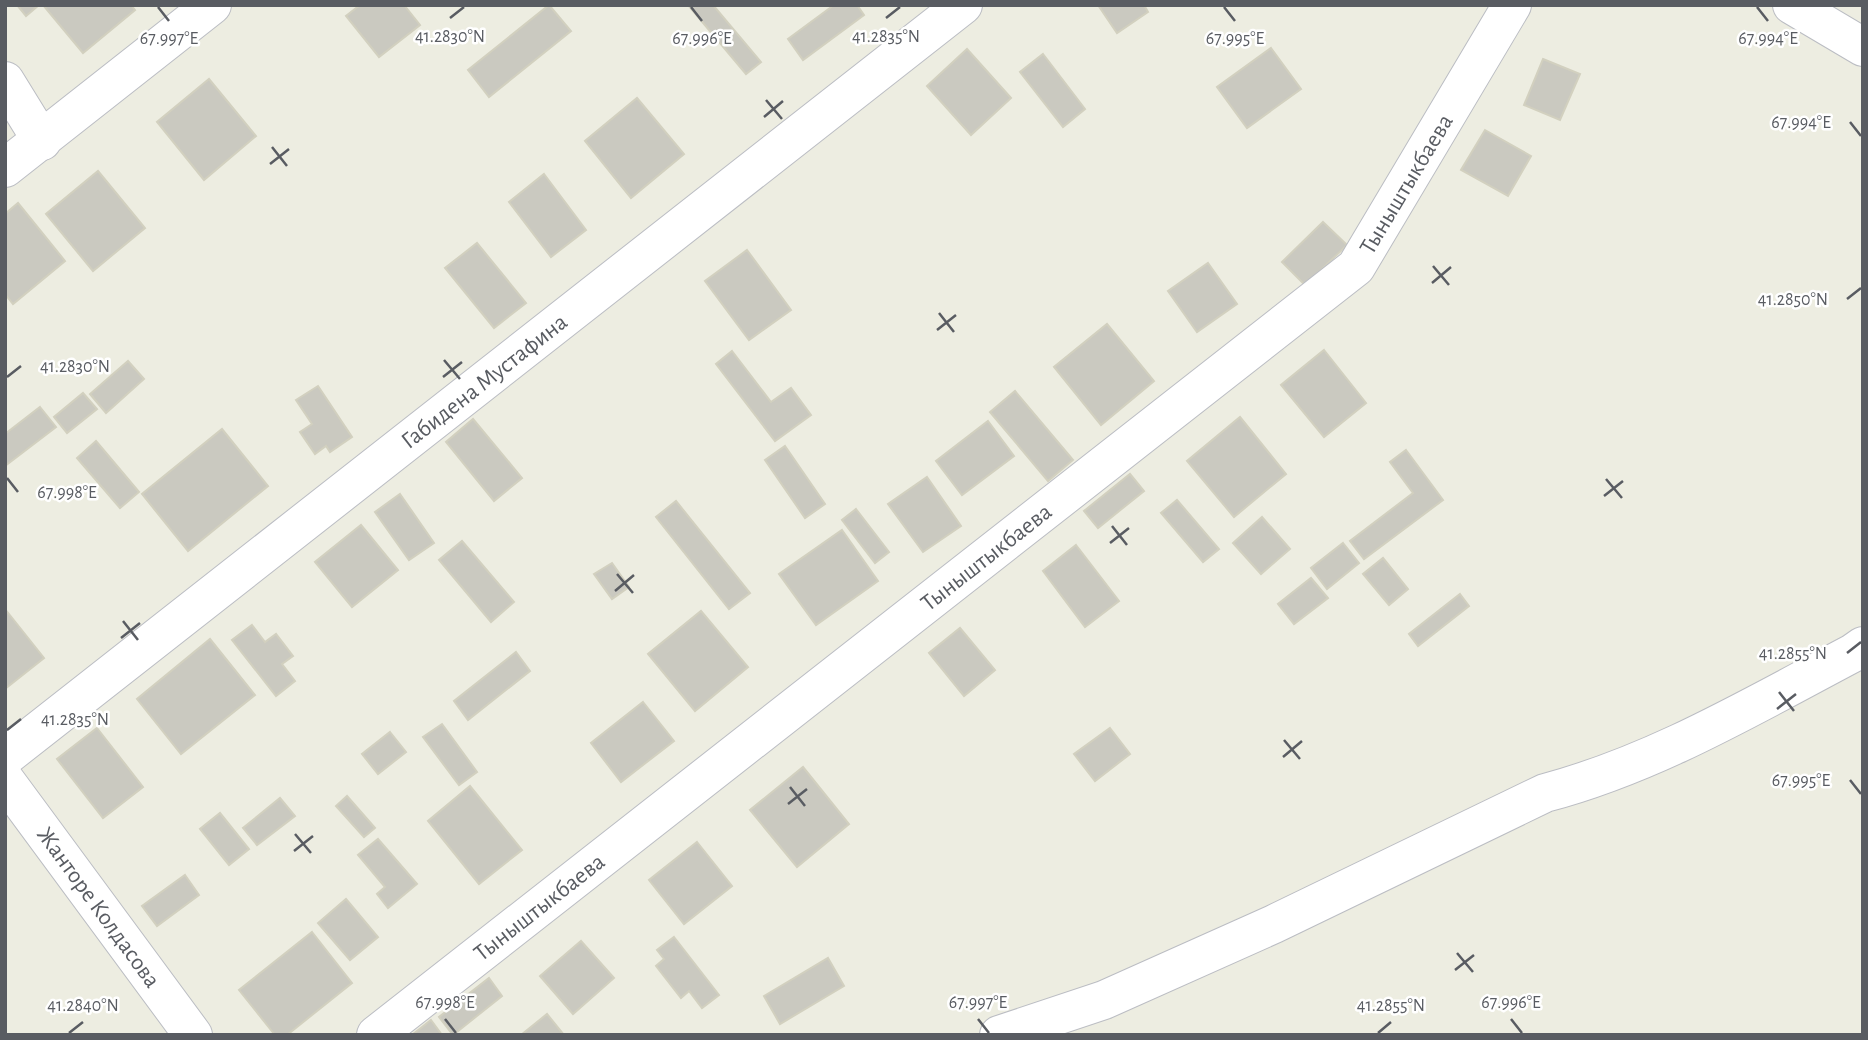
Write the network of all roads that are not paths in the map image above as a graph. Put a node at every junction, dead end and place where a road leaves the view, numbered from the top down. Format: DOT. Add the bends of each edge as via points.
graph roads {
  1 [pos="212,5"];
  2 [pos="963,5"];
  3 [pos="1535,5"];
  4 [pos="1792,5"];
  5 [pos="1506,16"];
  6 [pos="1863,47"];
  7 [pos="5,80"];
  8 [pos="42,141"];
  9 [pos="5,168"];
  10 [pos="1863,646"];
  11 [pos="5,757"];
  12 [pos="5,780"];
  13 [pos="192,1035"];
  14 [pos="376,1035"];
  15 [pos="999,1035"];
  1 -- 8 [label="street"];
  2 -- 11 [label="street, Габидена Мустафина"];
  3 -- 5 [label="street"];
  4 -- 6 [label="street"];
  5 -- 14 [label="street, Тыныштыкбаева" via="1356,267"];
  7 -- 8 [label="street"];
  8 -- 9 [label="street"];
  10 -- 15 [label="street" via="1685,741 1578,785 1545,793 1104,1000"];
  12 -- 13 [label="street, Жанторе Колдасова"];
}
